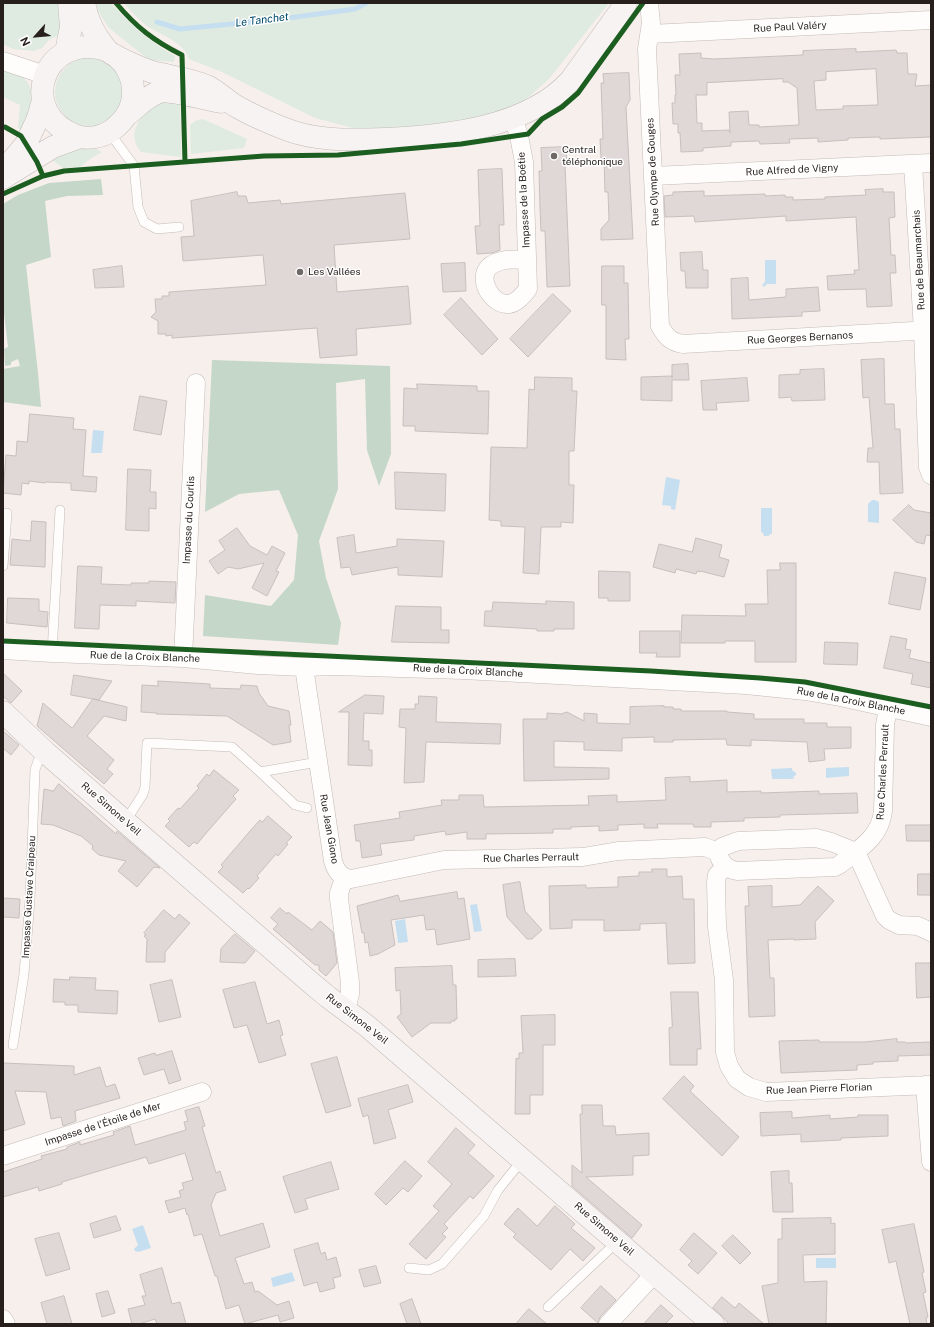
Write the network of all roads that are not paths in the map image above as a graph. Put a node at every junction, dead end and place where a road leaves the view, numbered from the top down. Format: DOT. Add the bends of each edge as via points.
graph roads {
  1 [pos="69,3"];
  2 [pos="84,3"];
  3 [pos="626,3"];
  4 [pos="649,3"];
  5 [pos="931,20"];
  6 [pos="650,34"];
  7 [pos="66,52"];
  8 [pos="112,54"];
  9 [pos="3,60"];
  10 [pos="45,75"];
  11 [pos="43,100"];
  12 [pos="234,105"];
  13 [pos="128,114"];
  14 [pos="513,117"];
  15 [pos="109,132"];
  16 [pos="80,137"];
  17 [pos="931,163"];
  18 [pos="913,164"];
  19 [pos="3,171"];
  20 [pos="653,176"];
  21 [pos="3,178"];
  22 [pos="179,227"];
  23 [pos="526,260"];
  24 [pos="927,330"];
  25 [pos="669,340"];
  26 [pos="196,383"];
  27 [pos="931,475"];
  28 [pos="60,510"];
  29 [pos="7,513"];
  30 [pos="3,566"];
  31 [pos="3,650"];
  32 [pos="52,653"];
  33 [pos="183,658"];
  34 [pos="304,667"];
  35 [pos="888,708"];
  36 [pos="3,712"];
  37 [pos="931,717"];
  38 [pos="44,752"];
  39 [pos="318,762"];
  40 [pos="260,772"];
  41 [pos="307,808"];
  42 [pos="125,822"];
  43 [pos="856,852"];
  44 [pos="722,859"];
  45 [pos="344,878"];
  46 [pos="927,926"];
  47 [pos="346,1010"];
  48 [pos="13,1045"];
  49 [pos="928,1085"];
  50 [pos="202,1092"];
  51 [pos="3,1156"];
  52 [pos="523,1159"];
  53 [pos="931,1162"];
  54 [pos="618,1241"];
  55 [pos="409,1268"];
  56 [pos="655,1273"];
  57 [pos="548,1307"];
  58 [pos="3,1319"];
  59 [pos="6,1324"];
  60 [pos="608,1324"];
  61 [pos="713,1324"];
  1 -- 7 [label="main road" via="71,27"];
  2 -- 8 [label="main road" via="91,25"];
  3 -- 14 [label="main road" via="564,88 546,101"];
  4 -- 6 [label="street, Rue Olympe de Gouges"];
  5 -- 6 [label="street, Rue Paul Valéry"];
  6 -- 20 [label="street, Rue Olympe de Gouges" via="648,49"];
  7 -- 8 [label="main road" via="86,46 97,47"];
  7 -- 10 [label="main road" via="57,58"];
  8 -- 12 [label="main road" via="146,70 196,82 210,88"];
  8 -- 13 [label="main road" via="126,66 131,78 133,96"];
  9 -- 10 [label="street"];
  10 -- 11 [label="main road"];
  11 -- 16 [label="main road" via="47,113 56,124"];
  11 -- 19 [label="main road" via="26,144"];
  12 -- 13 [label="main road" via="161,92 154,94"];
  12 -- 14 [label="main road" via="268,122 296,132 341,139 391,139 446,134 483,127"];
  13 -- 15 [label="main road" via="120,125"];
  14 -- 23 [label="street, Impasse de la Boétie" via="524,162"];
  15 -- 16 [label="main road" via="90,138"];
  15 -- 22 [label="lane" via="134,166 138,207 144,222 157,229"];
  16 -- 21 [label="main road" via="53,147"];
  17 -- 18 [label="street, Rue Alfred de Vigny"];
  18 -- 20 [label="street, Rue Alfred de Vigny"];
  18 -- 24 [label="street, Rue de Beaumarchais"];
  20 -- 25 [label="street, Rue Olympe de Gouges" via="660,326"];
  24 -- 25 [label="street, Rue Georges Bernanos" via="683,344"];
  24 -- 27 [label="street, Rue de Beaumarchais" via="928,467"];
  26 -- 33 [label="street, Impasse du Courlis"];
  28 -- 32 [label="lane"];
  29 -- 30 [label="lane"];
  31 -- 32 [label="street, Rue de la Croix Blanche"];
  32 -- 33 [label="street, Rue de la Croix Blanche"];
  33 -- 34 [label="street, Rue de la Croix Blanche"];
  34 -- 35 [label="street, Rue de la Croix Blanche" via="463,670 754,686 812,692"];
  34 -- 39 [label="street, Rue Jean Giono"];
  35 -- 37 [label="street, Rue de la Croix Blanche"];
  35 -- 43 [label="street, Rue Charles Perrault" via="884,725 882,820 874,835"];
  36 -- 38 [label="main road, Rue Simone Veil"];
  38 -- 42 [label="main road, Rue Simone Veil"];
  38 -- 48 [label="lane, Impasse Gustave Craipeau" via="35,770 30,900 24,974"];
  39 -- 40 [label="lane"];
  39 -- 45 [label="street, Rue Jean Giono" via="333,861 335,868"];
  40 -- 41 [label="lane" via="295,805"];
  40 -- 42 [label="lane" via="232,747 147,743 144,794"];
  42 -- 47 [label="main road, Rue Simone Veil"];
  43 -- 44 [label="street, Rue Charles Perrault" via="831,868 737,871 730,870"];
  43 -- 44 [label="street" via="816,838 738,841 722,846"];
  43 -- 46 [label="street" via="885,916 899,925"];
  44 -- 45 [label="street, Rue Charles Perrault" via="705,847 618,850 583,857 444,860 357,879"];
  44 -- 49 [label="street, Rue Jean Pierre Florian" via="716,882 717,927 724,980 725,1052 736,1079 749,1087 766,1092"];
  45 -- 47 [label="street" via="338,893 350,982"];
  47 -- 52 [label="main road, Rue Simone Veil"];
  49 -- 53 [label="street"];
  50 -- 51 [label="street, Impasse de l'Étoile de Mer"];
  52 -- 54 [label="main road, Rue Simone Veil"];
  52 -- 55 [label="lane" via="498,1190 484,1216 442,1264 429,1270"];
  54 -- 56 [label="main road, Rue Simone Veil"];
  54 -- 57 [label="lane"];
  56 -- 60 [label="street"];
  56 -- 61 [label="main road, Rue Simone Veil"];
  58 -- 59 [label="street"];
}
